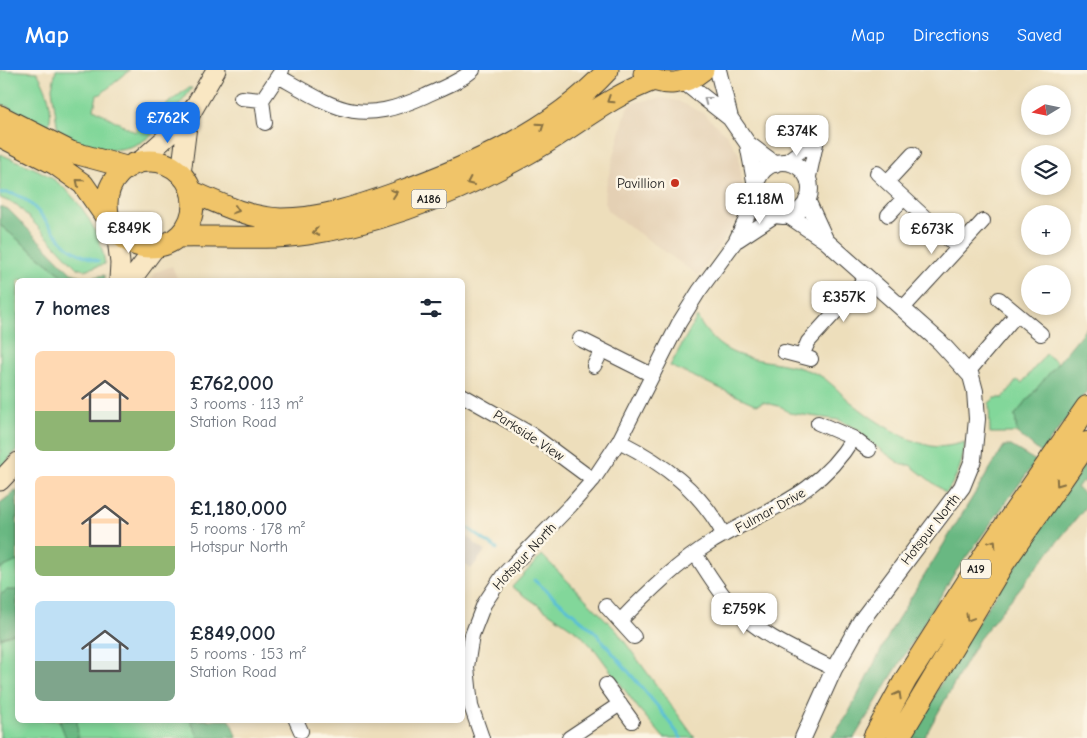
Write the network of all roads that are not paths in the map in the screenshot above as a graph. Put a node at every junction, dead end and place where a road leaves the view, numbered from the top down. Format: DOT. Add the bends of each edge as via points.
graph roads {
  1 [pos="216,70"];
  2 [pos="473,70"];
  3 [pos="608,70"];
  4 [pos="703,70"];
  5 [pos="718,70"];
  6 [pos="280,73"];
  7 [pos="647,75"];
  8 [pos="684,82"];
  9 [pos="241,98"];
  10 [pos="262,100"];
  11 [pos="0,116"];
  12 [pos="188,118"];
  13 [pos="730,118"];
  14 [pos="265,123"];
  15 [pos="0,136"];
  16 [pos="748,144"];
  17 [pos="913,154"];
  18 [pos="779,163"];
  19 [pos="133,165"];
  20 [pos="808,181"];
  21 [pos="186,182"];
  22 [pos="757,191"];
  23 [pos="904,198"];
  24 [pos="807,200"];
  25 [pos="782,215"];
  26 [pos="888,215"];
  27 [pos="983,221"];
  28 [pos="112,226"];
  29 [pos="178,237"];
  30 [pos="826,240"];
  31 [pos="735,242"];
  32 [pos="155,248"];
  33 [pos="958,248"];
  34 [pos="867,276"];
  35 [pos="119,278"];
  36 [pos="132,278"];
  37 [pos="999,299"];
  38 [pos="903,308"];
  39 [pos="1017,314"];
  40 [pos="1041,334"];
  41 [pos="580,339"];
  42 [pos="602,350"];
  43 [pos="784,352"];
  44 [pos="594,366"];
  45 [pos="968,372"];
  46 [pos="652,375"];
  47 [pos="465,397"];
  48 [pos="1087,407"];
  49 [pos="818,423"];
  50 [pos="853,438"];
  51 [pos="619,441"];
  52 [pos="1087,443"];
  53 [pos="870,450"];
  54 [pos="15,465"];
  55 [pos="593,480"];
  56 [pos="0,481"];
  57 [pos="724,535"];
  58 [pos="695,554"];
  59 [pos="606,606"];
  60 [pos="620,621"];
  61 [pos="634,636"];
  62 [pos="465,667"];
  63 [pos="834,669"];
  64 [pos="606,685"];
  65 [pos="620,704"];
  66 [pos="632,722"];
  67 [pos="482,738"];
  68 [pos="569,738"];
  69 [pos="803,738"];
  70 [pos="874,738"];
  71 [pos="898,738"];
  1 -- 12 [label="main road"];
  2 -- 6 [label="street" via="462,80 399,107 375,113 353,112 325,103"];
  21 -- 3 [label="main road, A186, one-way" via="235,210 274,218 306,217 362,204 437,178 536,130 583,96"];
  4 -- 8 [label="main road"];
  5 -- 13 [label="street"];
  6 -- 10 [label="street"];
  7 -- 8 [label="main road, A186" via="670,84"];
  7 -- 29 [label="main road, A186, one-way" via="550,140 506,165 434,198 350,226 306,234"];
  13 -- 8 [label="street, one-way"];
  9 -- 10 [label="street"];
  10 -- 14 [label="street"];
  11 -- 19 [label="main road, A186" via="71,152"];
  12 -- 19 [label="main road"];
  12 -- 21 [label="main road"];
  13 -- 16 [label="street"];
  28 -- 15 [label="main road, one-way" via="83,184 55,164"];
  16 -- 18 [label="street"];
  16 -- 22 [label="street"];
  17 -- 23 [label="street" via="882,178"];
  18 -- 20 [label="street" via="800,169"];
  18 -- 20 [label="street" via="817,140"];
  18 -- 22 [label="street" via="764,170"];
  19 -- 21 [label="main road, A186" via="159,161"];
  19 -- 28 [label="main road" via="109,188 106,207"];
  20 -- 24 [label="street"];
  21 -- 29 [label="main road" via="193,207 190,220"];
  22 -- 25 [label="street" via="762,207"];
  22 -- 31 [label="street, Hotspur North"];
  23 -- 26 [label="street"];
  23 -- 33 [label="street"];
  24 -- 25 [label="street" via="800,210"];
  24 -- 30 [label="street"];
  25 -- 30 [label="street"];
  25 -- 31 [label="street, Hotspur North"];
  27 -- 33 [label="street"];
  28 -- 32 [label="main road" via="129,242"];
  28 -- 35 [label="main road" via="120,264"];
  29 -- 32 [label="main road, A186"];
  30 -- 34 [label="street, Hotspur North"];
  31 -- 46 [label="street, Hotspur North" via="699,291"];
  32 -- 36 [label="main road"];
  33 -- 38 [label="street"];
  34 -- 38 [label="street, Hotspur North"];
  34 -- 43 [label="street" via="808,342 806,358"];
  37 -- 39 [label="street"];
  38 -- 45 [label="street, Hotspur North"];
  39 -- 40 [label="street"];
  39 -- 45 [label="street"];
  41 -- 42 [label="street"];
  42 -- 44 [label="street"];
  42 -- 46 [label="street"];
  45 -- 63 [label="street, Hotspur North" via="974,386 977,419 974,453 967,477 948,508 877,599"];
  46 -- 51 [label="street, Hotspur North"];
  47 -- 55 [label="street, Parkside View" via="530,434"];
  70 -- 48 [label="highway, A19, one-way" via="906,679 987,552"];
  49 -- 50 [label="street"];
  50 -- 53 [label="street"];
  50 -- 57 [label="street, Fulmar Drive" via="828,472 805,491"];
  51 -- 55 [label="street, Hotspur North"];
  51 -- 57 [label="street, Fulmar Drive" via="684,481 708,507"];
  52 -- 71 [label="highway, A19, one-way" via="1002,564"];
  54 -- 56 [label="main road"];
  55 -- 62 [label="street, Hotspur North" via="504,574 489,595 472,635"];
  57 -- 58 [label="street, Fulmar Drive"];
  58 -- 60 [label="street, Fulmar Drive" via="670,572"];
  58 -- 63 [label="street" via="723,594 745,618 773,638"];
  59 -- 60 [label="street"];
  60 -- 61 [label="street"];
  62 -- 67 [label="street, Hotspur North" via="471,706"];
  63 -- 69 [label="street, Hotspur North"];
  64 -- 65 [label="street"];
  65 -- 66 [label="street"];
  65 -- 68 [label="street"];
}
